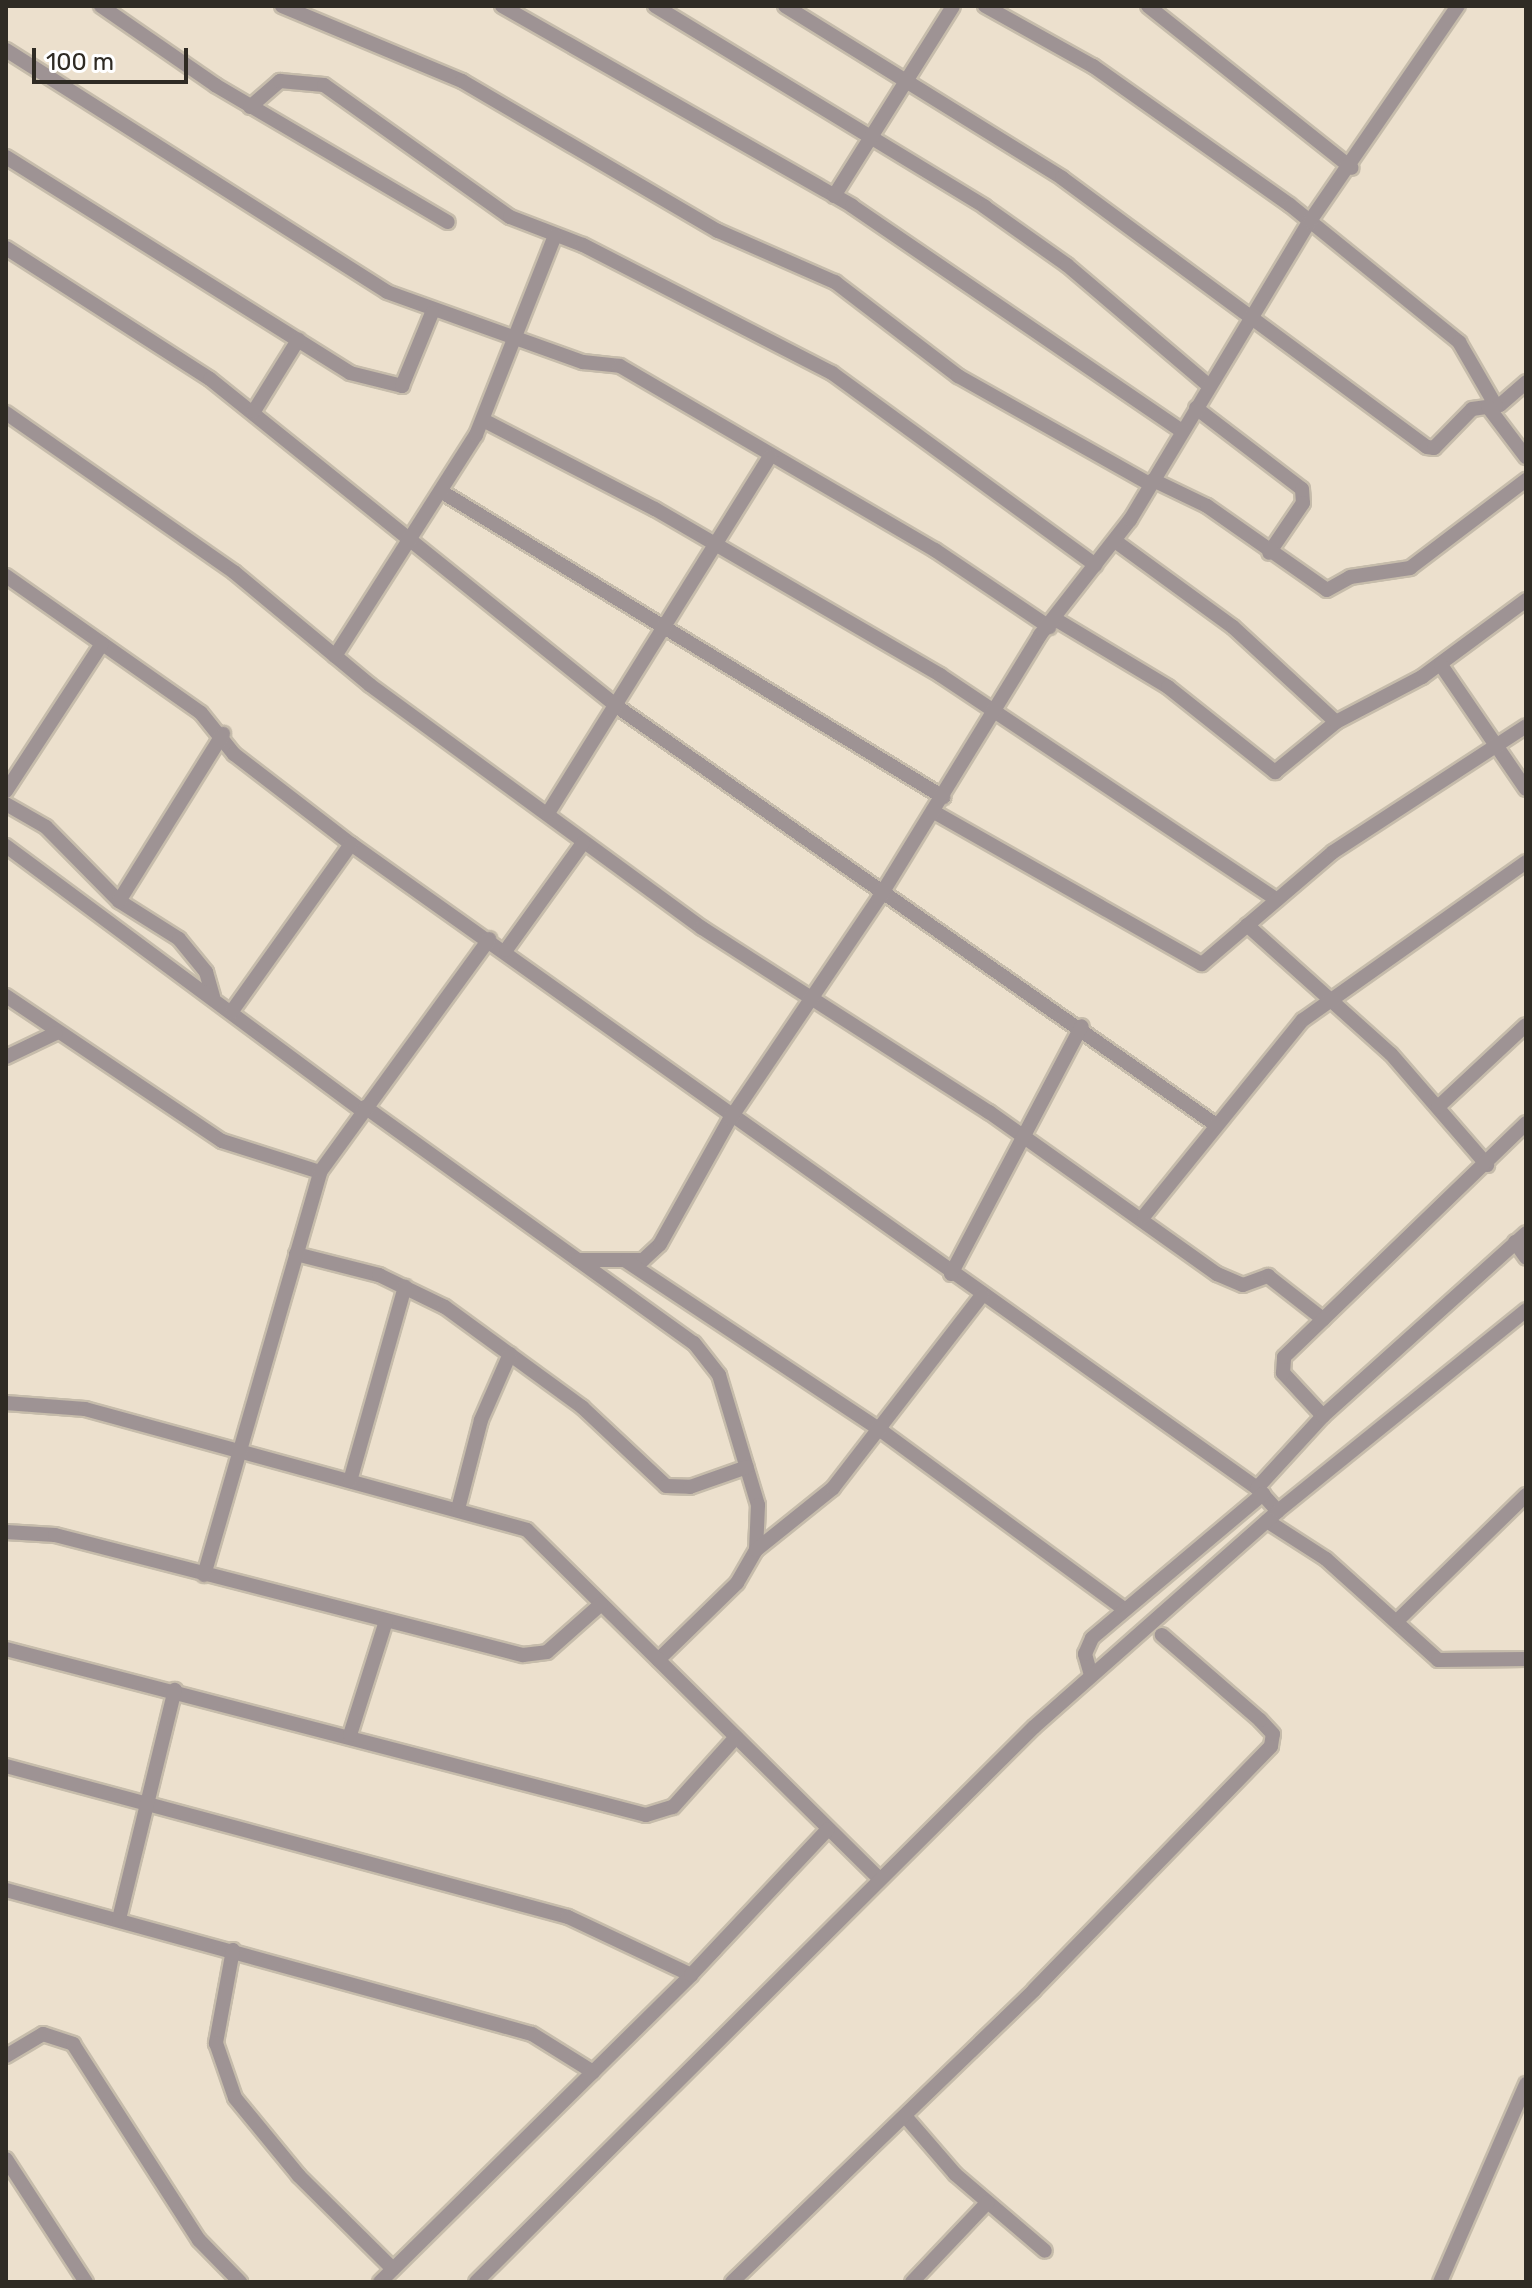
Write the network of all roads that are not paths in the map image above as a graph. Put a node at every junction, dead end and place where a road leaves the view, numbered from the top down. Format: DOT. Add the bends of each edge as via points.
graph roads {
  1 [pos="101,6"];
  2 [pos="282,6"];
  3 [pos="502,6"];
  4 [pos="655,6"];
  5 [pos="785,6"];
  6 [pos="953,6"];
  7 [pos="985,6"];
  8 [pos="1148,6"];
  9 [pos="1458,6"];
  10 [pos="6,50"];
  11 [pos="909,79"];
  12 [pos="250,107"];
  13 [pos="875,137"];
  14 [pos="6,157"];
  15 [pos="1352,168"];
  16 [pos="834,196"];
  17 [pos="1310,221"];
  18 [pos="448,222"];
  19 [pos="555,235"];
  20 [pos="6,248"];
  21 [pos="432,313"];
  22 [pos="1253,318"];
  23 [pos="521,336"];
  24 [pos="298,340"];
  25 [pos="1526,382"];
  26 [pos="1209,386"];
  27 [pos="1492,407"];
  28 [pos="1196,408"];
  29 [pos="254,411"];
  30 [pos="6,413"];
  31 [pos="483,420"];
  32 [pos="1182,431"];
  33 [pos="770,456"];
  34 [pos="1526,457"];
  35 [pos="1526,480"];
  36 [pos="1151,482"];
  37 [pos="442,492"];
  38 [pos="414,538"];
  39 [pos="1115,541"];
  40 [pos="716,548"];
  41 [pos="1269,553"];
  42 [pos="1095,565"];
  43 [pos="6,576"];
  44 [pos="1526,600"];
  45 [pos="1052,623"];
  46 [pos="668,629"];
  47 [pos="102,644"];
  48 [pos="335,656"];
  49 [pos="1441,665"];
  50 [pos="619,708"];
  51 [pos="995,709"];
  52 [pos="1336,722"];
  53 [pos="1526,726"];
  54 [pos="223,734"];
  55 [pos="1490,746"];
  56 [pos="1526,789"];
  57 [pos="6,791"];
  58 [pos="943,797"];
  59 [pos="6,804"];
  60 [pos="934,812"];
  61 [pos="548,813"];
  62 [pos="583,843"];
  63 [pos="351,844"];
  64 [pos="6,846"];
  65 [pos="1526,862"];
  66 [pos="882,894"];
  67 [pos="1277,900"];
  68 [pos="119,901"];
  69 [pos="1247,925"];
  70 [pos="489,939"];
  71 [pos="506,950"];
  72 [pos="6,996"];
  73 [pos="213,997"];
  74 [pos="1332,997"];
  75 [pos="811,1003"];
  76 [pos="232,1011"];
  77 [pos="1526,1025"];
  78 [pos="1082,1026"];
  79 [pos="56,1033"];
  80 [pos="6,1057"];
  81 [pos="1438,1107"];
  82 [pos="363,1108"];
  83 [pos="730,1119"];
  84 [pos="1526,1123"];
  85 [pos="1216,1125"];
  86 [pos="1024,1138"];
  87 [pos="1487,1165"];
  88 [pos="320,1172"];
  89 [pos="1144,1216"];
  90 [pos="1521,1238"];
  91 [pos="296,1254"];
  92 [pos="1526,1258"];
  93 [pos="578,1260"];
  94 [pos="625,1260"];
  95 [pos="951,1274"];
  96 [pos="405,1287"];
  97 [pos="982,1295"];
  98 [pos="1526,1310"];
  99 [pos="1323,1319"];
  100 [pos="510,1354"];
  101 [pos="6,1403"];
  102 [pos="1323,1416"];
  103 [pos="883,1432"];
  104 [pos="242,1452"];
  105 [pos="747,1467"];
  106 [pos="350,1481"];
  107 [pos="1260,1491"];
  108 [pos="1526,1495"];
  109 [pos="458,1509"];
  110 [pos="1273,1516"];
  111 [pos="6,1532"];
  112 [pos="756,1550"];
  113 [pos="204,1575"];
  114 [pos="601,1604"];
  115 [pos="1124,1609"];
  116 [pos="1398,1620"];
  117 [pos="386,1621"];
  118 [pos="1162,1635"];
  119 [pos="6,1649"];
  120 [pos="1526,1659"];
  121 [pos="658,1660"];
  122 [pos="1091,1675"];
  123 [pos="175,1690"];
  124 [pos="350,1735"];
  125 [pos="736,1737"];
  126 [pos="6,1766"];
  127 [pos="142,1804"];
  128 [pos="828,1829"];
  129 [pos="880,1879"];
  130 [pos="6,1890"];
  131 [pos="119,1919"];
  132 [pos="233,1950"];
  133 [pos="691,1975"];
  134 [pos="6,2056"];
  135 [pos="593,2072"];
  136 [pos="1526,2084"];
  137 [pos="905,2116"];
  138 [pos="6,2159"];
  139 [pos="988,2202"];
  140 [pos="1045,2251"];
  141 [pos="393,2269"];
  142 [pos="478,2281"];
  143 [pos="86,2282"];
  144 [pos="240,2282"];
  145 [pos="380,2282"];
  146 [pos="732,2282"];
  147 [pos="912,2282"];
  148 [pos="1440,2282"];
  1 -- 12 [label="street"];
  2 -- 36 [label="street" via="462,81 718,231 835,282 958,376"];
  3 -- 16 [label="street"];
  4 -- 13 [label="street"];
  5 -- 11 [label="street"];
  6 -- 11 [label="street"];
  7 -- 17 [label="street" via="1093,66"];
  8 -- 15 [label="street"];
  9 -- 15 [label="street"];
  10 -- 21 [label="street" via="221,191"];
  11 -- 13 [label="street"];
  11 -- 22 [label="street" via="1154,241"];
  12 -- 18 [label="street"];
  12 -- 19 [label="street" via="280,81 324,85 473,195"];
  13 -- 16 [label="street"];
  13 -- 26 [label="street" via="1067,265"];
  14 -- 24 [label="street"];
  15 -- 17 [label="street"];
  16 -- 32 [label="street"];
  17 -- 22 [label="street"];
  17 -- 27 [label="street" via="1459,342"];
  19 -- 23 [label="street"];
  19 -- 42 [label="street" via="832,373"];
  20 -- 29 [label="street"];
  21 -- 23 [label="street"];
  21 -- 24 [label="street" via="399,388 344,370"];
  22 -- 26 [label="street"];
  22 -- 27 [label="street" via="1432,449 1472,409"];
  23 -- 31 [label="street"];
  23 -- 33 [label="street" via="583,362 620,366"];
  24 -- 29 [label="street"];
  25 -- 27 [label="street"];
  26 -- 28 [label="street"];
  27 -- 34 [label="street"];
  28 -- 32 [label="street"];
  28 -- 41 [label="street" via="1302,489 1303,503"];
  29 -- 38 [label="street"];
  30 -- 48 [label="street" via="234,572"];
  31 -- 37 [label="street"];
  31 -- 40 [label="street"];
  32 -- 36 [label="street"];
  33 -- 40 [label="street"];
  33 -- 45 [label="street"];
  35 -- 41 [label="street" via="1403,570 1359,574 1323,590"];
  36 -- 39 [label="street"];
  36 -- 41 [label="street" via="1207,506"];
  37 -- 38 [label="street"];
  37 -- 46 [label="street"];
  38 -- 48 [label="street"];
  38 -- 50 [label="street"];
  39 -- 42 [label="street"];
  39 -- 52 [label="street" via="1233,627"];
  40 -- 46 [label="street"];
  40 -- 51 [label="street"];
  42 -- 45 [label="street"];
  43 -- 47 [label="street"];
  44 -- 49 [label="street"];
  45 -- 51 [label="street"];
  45 -- 52 [label="street" via="1168,687 1275,772"];
  46 -- 50 [label="street"];
  46 -- 58 [label="street"];
  47 -- 54 [label="street"];
  47 -- 57 [label="street"];
  48 -- 61 [label="street"];
  49 -- 52 [label="street"];
  49 -- 55 [label="street"];
  50 -- 61 [label="street"];
  50 -- 66 [label="street"];
  51 -- 58 [label="street"];
  51 -- 67 [label="street"];
  53 -- 55 [label="street"];
  54 -- 63 [label="street" via="234,754"];
  54 -- 68 [label="street"];
  55 -- 56 [label="street"];
  55 -- 67 [label="street" via="1333,852"];
  58 -- 60 [label="street"];
  59 -- 68 [label="street" via="46,827"];
  60 -- 66 [label="street"];
  60 -- 69 [label="street" via="1193,964 1207,962"];
  61 -- 62 [label="street"];
  62 -- 71 [label="street"];
  62 -- 75 [label="street"];
  63 -- 70 [label="street"];
  63 -- 76 [label="street"];
  64 -- 73 [label="street"];
  65 -- 74 [label="street"];
  66 -- 75 [label="street"];
  66 -- 78 [label="street"];
  67 -- 69 [label="street"];
  68 -- 73 [label="street" via="196,956"];
  69 -- 74 [label="street"];
  70 -- 71 [label="street"];
  70 -- 82 [label="street" via="417,1046"];
  71 -- 83 [label="street"];
  72 -- 79 [label="street"];
  73 -- 76 [label="street"];
  74 -- 81 [label="street"];
  74 -- 85 [label="street" via="1293,1030"];
  75 -- 83 [label="street"];
  75 -- 86 [label="street"];
  76 -- 82 [label="street"];
  77 -- 81 [label="street"];
  78 -- 85 [label="street"];
  78 -- 86 [label="street"];
  79 -- 80 [label="street"];
  79 -- 88 [label="street" via="222,1141"];
  81 -- 87 [label="street"];
  82 -- 88 [label="street"];
  82 -- 93 [label="street"];
  83 -- 94 [label="street" via="660,1244 643,1260"];
  83 -- 95 [label="street"];
  84 -- 87 [label="street"];
  85 -- 89 [label="street"];
  86 -- 89 [label="street"];
  86 -- 95 [label="street"];
  87 -- 99 [label="street"];
  88 -- 91 [label="street"];
  89 -- 99 [label="street" via="1231,1282 1268,1276"];
  90 -- 92 [label="street"];
  90 -- 102 [label="street"];
  91 -- 96 [label="street"];
  91 -- 104 [label="street"];
  93 -- 94 [label="street"];
  93 -- 105 [label="street" via="707,1358"];
  94 -- 103 [label="street"];
  95 -- 97 [label="street"];
  96 -- 100 [label="street"];
  96 -- 106 [label="street"];
  97 -- 103 [label="street"];
  97 -- 107 [label="street"];
  98 -- 110 [label="street"];
  99 -- 102 [label="street" via="1281,1367"];
  100 -- 105 [label="street" via="582,1407 666,1486 690,1487"];
  100 -- 109 [label="street" via="481,1420"];
  101 -- 104 [label="street" via="72,1406"];
  102 -- 107 [label="street"];
  103 -- 112 [label="street" via="800,1521"];
  103 -- 115 [label="street"];
  104 -- 106 [label="street"];
  104 -- 113 [label="street"];
  105 -- 112 [label="street" via="758,1505"];
  106 -- 109 [label="street"];
  107 -- 110 [label="street"];
  107 -- 115 [label="street"];
  108 -- 116 [label="street"];
  109 -- 114 [label="street" via="527,1530"];
  110 -- 116 [label="street"];
  110 -- 122 [label="street"];
  111 -- 113 [label="street" via="55,1535"];
  112 -- 121 [label="street" via="737,1583"];
  113 -- 117 [label="street"];
  114 -- 117 [label="street" via="539,1655"];
  114 -- 121 [label="street"];
  115 -- 122 [label="street" via="1088,1644"];
  116 -- 120 [label="street" via="1442,1662"];
  117 -- 124 [label="street"];
  118 -- 137 [label="street" via="1260,1720 1273,1743"];
  119 -- 123 [label="street"];
  121 -- 125 [label="street"];
  122 -- 129 [label="street"];
  123 -- 124 [label="street"];
  123 -- 127 [label="street"];
  124 -- 125 [label="street" via="656,1816 673,1807"];
  125 -- 128 [label="street"];
  126 -- 127 [label="street"];
  127 -- 131 [label="street"];
  127 -- 133 [label="street" via="586,1923"];
  128 -- 129 [label="street"];
  128 -- 133 [label="street"];
  129 -- 142 [label="street"];
  130 -- 131 [label="street"];
  131 -- 132 [label="street"];
  132 -- 135 [label="street" via="532,2034"];
  132 -- 141 [label="street" via="216,2043 235,2098 299,2176"];
  133 -- 135 [label="street"];
  134 -- 144 [label="street" via="43,2034 73,2044 199,2240"];
  135 -- 141 [label="street"];
  136 -- 148 [label="street"];
  137 -- 139 [label="street"];
  137 -- 146 [label="street"];
  138 -- 143 [label="street"];
  139 -- 140 [label="street"];
  139 -- 147 [label="street"];
  141 -- 145 [label="street"];
}
